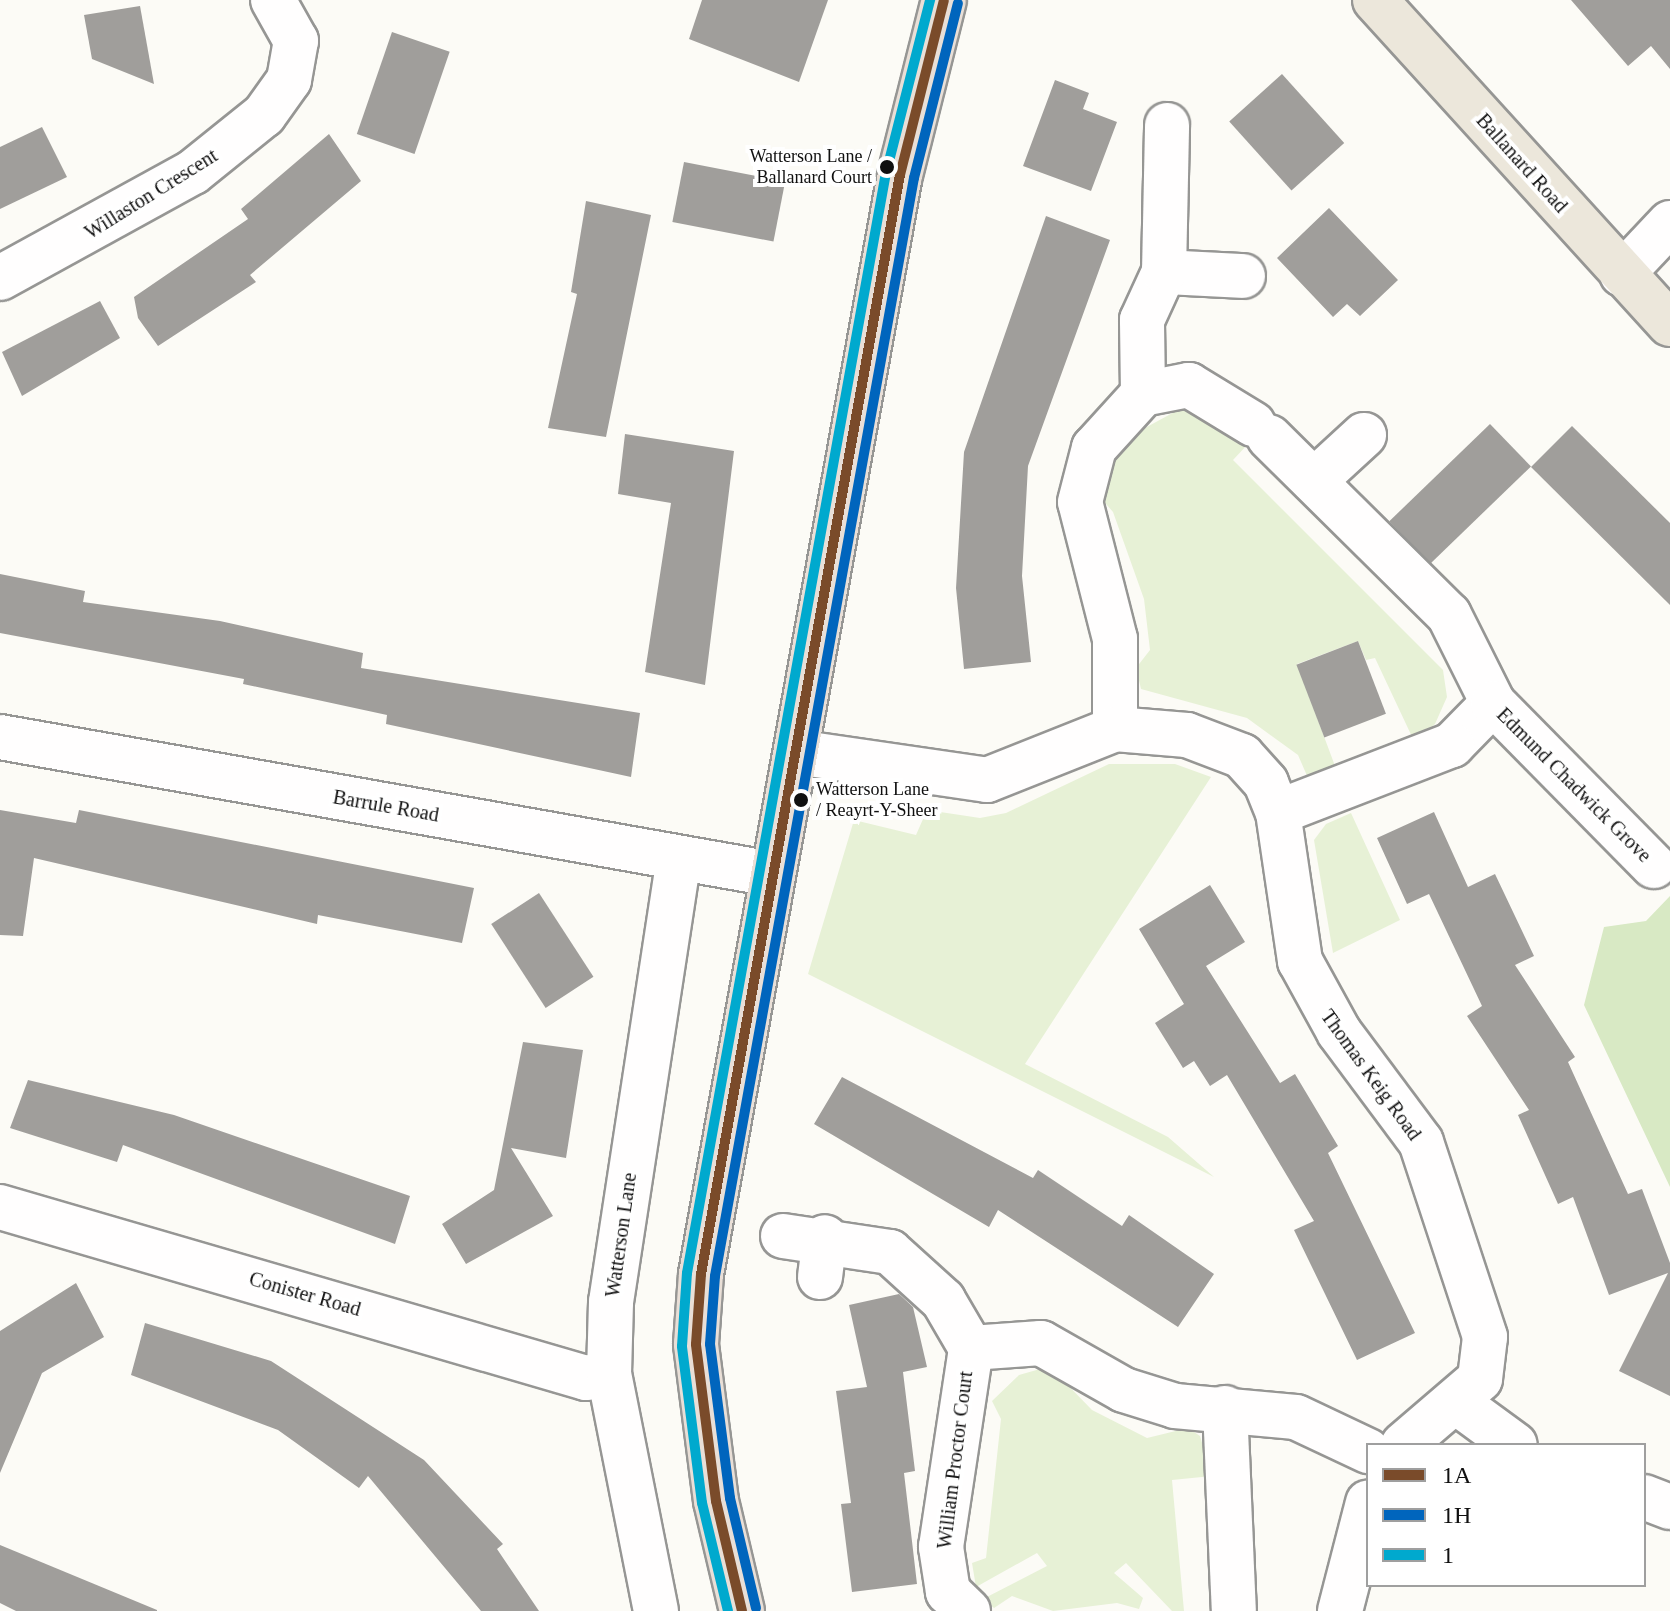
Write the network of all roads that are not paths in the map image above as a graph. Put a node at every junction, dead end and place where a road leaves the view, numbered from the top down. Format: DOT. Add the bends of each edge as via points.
graph roads {
  1 [pos="273,0"];
  2 [pos="944,0"];
  3 [pos="1375,0"];
  4 [pos="1167,125"];
  5 [pos="1670,223"];
  6 [pos="1164,272"];
  7 [pos="1622,274"];
  8 [pos="1243,276"];
  9 [pos="0,278"];
  10 [pos="1670,324"];
  11 [pos="1143,394"];
  12 [pos="1364,435"];
  13 [pos="1314,481"];
  14 [pos="1493,703"];
  15 [pos="1115,729"];
  16 [pos="0,737"];
  17 [pos="796,752"];
  18 [pos="1278,812"];
  19 [pos="679,858"];
  20 [pos="1654,866"];
  21 [pos="772,874"];
  22 [pos="0,1207"];
  23 [pos="809,1250"];
  24 [pos="971,1348"];
  25 [pos="609,1374"];
  26 [pos="1459,1404"];
  27 [pos="1225,1408"];
  28 [pos="1406,1443"];
  29 [pos="1512,1443"];
  30 [pos="1366,1450"];
  31 [pos="1646,1498"];
  32 [pos="1670,1507"];
  33 [pos="1366,1511"];
  34 [pos="656,1611"];
  35 [pos="742,1611"];
  36 [pos="968,1611"];
  37 [pos="1234,1611"];
  38 [pos="1340,1611"];
  1 -- 9 [label="street, Willaston Crescent" via="296,41 289,80 264,115 193,172"];
  2 -- 17 [label="highway" via="900,175"];
  3 -- 7 [label="main road, Ballanard Road"];
  4 -- 6 [label="street"];
  5 -- 7 [label="street"];
  6 -- 8 [label="street"];
  6 -- 11 [label="street" via="1142,320"];
  7 -- 10 [label="main road, Ballanard Road"];
  11 -- 13 [label="street, Edmund Chadwick Grove" via="1189,385 1261,430"];
  11 -- 15 [label="street" via="1094,448 1080,502 1115,639"];
  12 -- 13 [label="street"];
  13 -- 14 [label="street, Edmund Chadwick Grove" via="1449,615"];
  14 -- 18 [label="street, Edmund Chadwick Grove" via="1452,745"];
  14 -- 20 [label="street, Edmund Chadwick Grove"];
  15 -- 17 [label="street, Thomas Keig Road" via="987,780"];
  15 -- 18 [label="street, Thomas Keig Road" via="1217,743 1250,765"];
  16 -- 19 [label="street, Barrule Road"];
  17 -- 21 [label="highway"];
  18 -- 26 [label="street, Thomas Keig Road" via="1300,961 1339,1032 1421,1142 1485,1337 1480,1379"];
  19 -- 21 [label="street, Barrule Road"];
  19 -- 25 [label="street, Watterson Lane" via="611,1302"];
  21 -- 35 [label="highway" via="697,1311 716,1501"];
  22 -- 25 [label="street, Conister Road" via="586,1378"];
  23 -- 24 [label="street, William Proctor Court" via="890,1252 943,1300"];
  24 -- 27 [label="street, William Proctor Court" via="1041,1343 1124,1390 1175,1406"];
  24 -- 36 [label="street, William Proctor Court" via="941,1547 948,1592"];
  25 -- 34 [label="street, Watterson Lane"];
  26 -- 28 [label="street, Thomas Keig Road"];
  26 -- 29 [label="street"];
  27 -- 30 [label="street, William Proctor Court" via="1296,1417"];
  27 -- 37 [label="street"];
  31 -- 32 [label="street"];
  33 -- 38 [label="street"];
}
